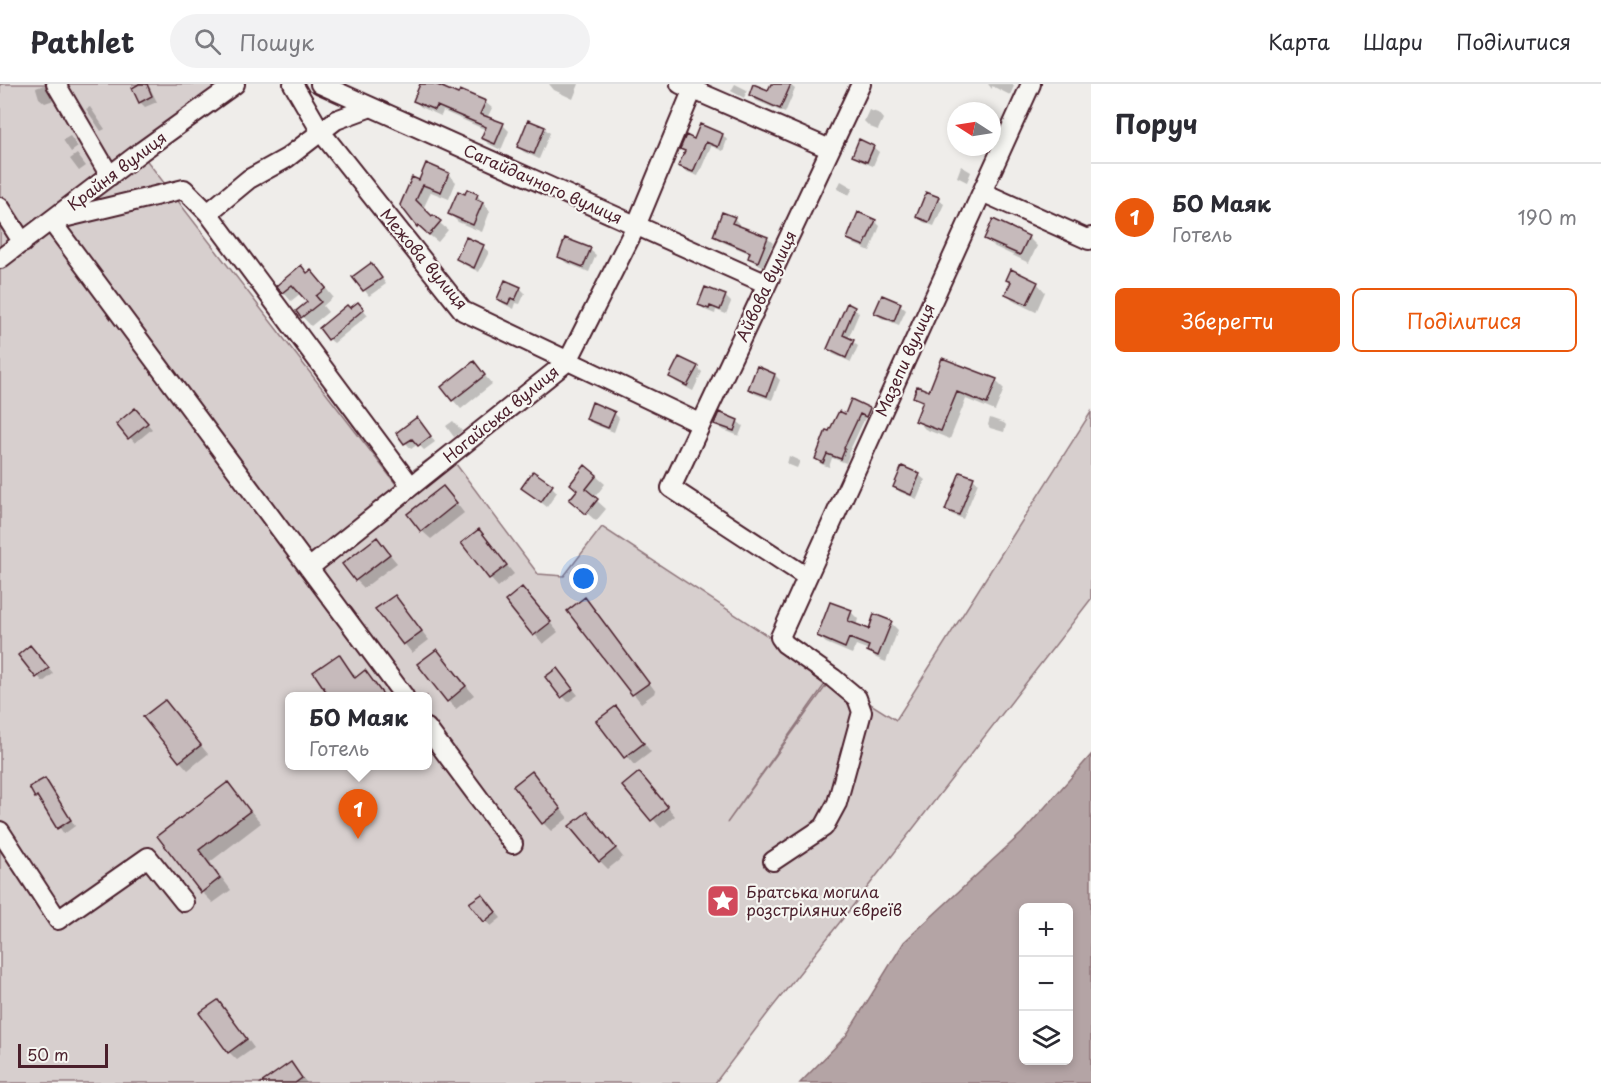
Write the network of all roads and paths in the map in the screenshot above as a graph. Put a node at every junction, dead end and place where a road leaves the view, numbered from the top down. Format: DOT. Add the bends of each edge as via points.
graph roads {
  1 [pos="56,84"];
  2 [pos="236,84"];
  3 [pos="293,84"];
  4 [pos="320,84"];
  5 [pos="861,84"];
  6 [pos="1031,84"];
  7 [pos="689,86"];
  8 [pos="371,107"];
  9 [pos="321,132"];
  10 [pos="830,149"];
  11 [pos="110,176"];
  12 [pos="982,192"];
  13 [pos="0,207"];
  14 [pos="208,213"];
  15 [pos="51,221"];
  16 [pos="636,226"];
  17 [pos="1090,238"];
  18 [pos="22,243"];
  19 [pos="0,260"];
  20 [pos="767,284"];
  21 [pos="568,361"];
  22 [pos="701,424"];
  23 [pos="411,486"];
  24 [pos="309,568"];
  25 [pos="807,576"];
  26 [pos="401,692"];
  27 [pos="432,735"];
  28 [pos="0,831"];
  29 [pos="513,844"];
  30 [pos="773,861"];
  31 [pos="184,902"];
  1 -- 11 [label="street"];
  2 -- 11 [label="street, Крайня вулиця"];
  3 -- 9 [label="street, Межова вулиця"];
  4 -- 8 [label="street, Сагайдачного вулиця"];
  5 -- 10 [label="street, Айвова вулиця"];
  6 -- 12 [label="street, Мазепи вулиця"];
  7 -- 10 [label="street"];
  7 -- 16 [label="street, Ногайська вулиця"];
  8 -- 9 [label="street" via="336,120"];
  8 -- 16 [label="street, Сагайдачного вулиця"];
  9 -- 14 [label="street" via="287,158 249,179"];
  9 -- 21 [label="street, Межова вулиця" via="463,311"];
  10 -- 20 [label="street, Айвова вулиця"];
  11 -- 15 [label="street, Крайня вулиця"];
  12 -- 17 [label="street"];
  12 -- 25 [label="street, Мазепи вулиця"];
  13 -- 18 [label="street"];
  14 -- 15 [label="street" via="184,189"];
  14 -- 23 [label="street"];
  15 -- 18 [label="street, Крайня вулиця"];
  15 -- 24 [label="street"];
  16 -- 20 [label="street, Сагайдачного вулиця"];
  16 -- 21 [label="street, Ногайська вулиця"];
  18 -- 19 [label="street, Крайня вулиця"];
  20 -- 22 [label="street, Айвова вулиця"];
  21 -- 22 [label="street, Межова вулиця"];
  21 -- 23 [label="street, Ногайська вулиця"];
  22 -- 25 [label="street, Айвова вулиця" via="671,488"];
  23 -- 24 [label="street, Ногайська вулиця"];
  24 -- 26 [label="street"];
  25 -- 30 [label="street, Мазепи вулиця" via="780,637 857,698 862,712 837,803 824,827"];
  27 -- 29 [label="street"];
  28 -- 31 [label="street" via="58,920 148,857"];
}
